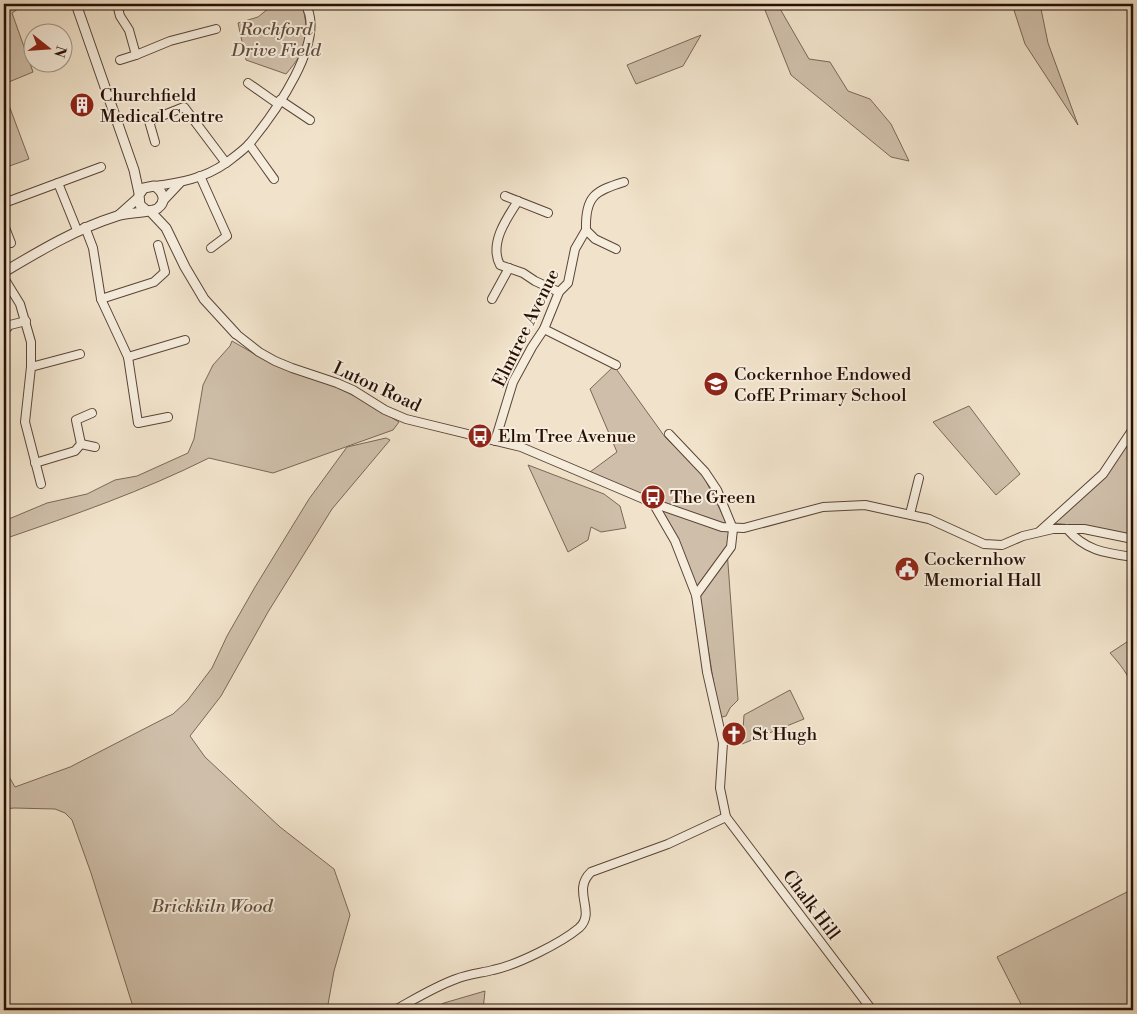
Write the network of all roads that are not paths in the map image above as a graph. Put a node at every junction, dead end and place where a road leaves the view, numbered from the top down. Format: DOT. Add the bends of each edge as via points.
graph roads {
  1 [pos="76,4"];
  2 [pos="117,4"];
  3 [pos="305,4"];
  4 [pos="216,28"];
  5 [pos="136,54"];
  6 [pos="120,60"];
  7 [pos="248,83"];
  8 [pos="279,102"];
  9 [pos="310,120"];
  10 [pos="155,142"];
  11 [pos="248,144"];
  12 [pos="226,163"];
  13 [pos="101,167"];
  14 [pos="134,170"];
  15 [pos="200,176"];
  16 [pos="274,179"];
  17 [pos="624,182"];
  18 [pos="180,183"];
  19 [pos="58,184"];
  20 [pos="153,186"];
  21 [pos="139,195"];
  22 [pos="505,196"];
  23 [pos="518,201"];
  24 [pos="162,202"];
  25 [pos="4,203"];
  26 [pos="148,211"];
  27 [pos="548,212"];
  28 [pos="119,215"];
  29 [pos="4,225"];
  30 [pos="166,228"];
  31 [pos="81,229"];
  32 [pos="586,230"];
  33 [pos="11,243"];
  34 [pos="158,245"];
  35 [pos="211,248"];
  36 [pos="616,249"];
  37 [pos="509,268"];
  38 [pos="4,272"];
  39 [pos="4,278"];
  40 [pos="559,292"];
  41 [pos="101,299"];
  42 [pos="492,299"];
  43 [pos="26,321"];
  44 [pos="544,329"];
  45 [pos="4,331"];
  46 [pos="236,334"];
  47 [pos="185,340"];
  48 [pos="80,354"];
  49 [pos="128,357"];
  50 [pos="616,365"];
  51 [pos="31,368"];
  52 [pos="92,413"];
  53 [pos="168,417"];
  54 [pos="1131,432"];
  55 [pos="668,434"];
  56 [pos="495,441"];
  57 [pos="81,444"];
  58 [pos="96,447"];
  59 [pos="35,463"];
  60 [pos="919,478"];
  61 [pos="41,484"];
  62 [pos="653,504"];
  63 [pos="910,514"];
  64 [pos="733,528"];
  65 [pos="1067,529"];
  66 [pos="1040,531"];
  67 [pos="1133,539"];
  68 [pos="1133,557"];
  69 [pos="696,596"];
  70 [pos="726,817"];
  71 [pos="395,1010"];
  72 [pos="872,1010"];
  1 -- 14 [label="street"];
  2 -- 5 [label="street"];
  3 -- 8 [label="street" via="311,34 304,59"];
  4 -- 5 [label="street"];
  5 -- 6 [label="street"];
  7 -- 8 [label="street"];
  8 -- 9 [label="street"];
  8 -- 11 [label="street"];
  10 -- 12 [label="street" via="149,121 184,106"];
  11 -- 12 [label="street"];
  11 -- 16 [label="street"];
  12 -- 15 [label="street"];
  13 -- 19 [label="street"];
  14 -- 20 [label="street"];
  14 -- 21 [label="street"];
  15 -- 18 [label="street"];
  15 -- 35 [label="street" via="227,236"];
  17 -- 32 [label="street" via="602,188 588,205"];
  18 -- 20 [label="street"];
  18 -- 24 [label="street"];
  19 -- 25 [label="street"];
  19 -- 31 [label="street"];
  20 -- 21 [label="street" via="144,188"];
  20 -- 24 [label="street" via="162,194"];
  21 -- 26 [label="street" via="140,205"];
  21 -- 28 [label="street"];
  22 -- 23 [label="street"];
  23 -- 27 [label="street"];
  23 -- 37 [label="street" via="498,239 496,257 500,265"];
  24 -- 26 [label="street" via="158,208"];
  24 -- 30 [label="street"];
  26 -- 28 [label="street"];
  26 -- 30 [label="street"];
  28 -- 31 [label="street"];
  29 -- 33 [label="street"];
  30 -- 46 [label="street" via="204,299"];
  31 -- 38 [label="street"];
  31 -- 41 [label="street" via="93,248"];
  32 -- 36 [label="street" via="595,239"];
  32 -- 40 [label="street, Elmtree Avenue" via="575,249 568,283"];
  34 -- 41 [label="street" via="165,272 154,282"];
  37 -- 40 [label="street"];
  37 -- 42 [label="street"];
  39 -- 43 [label="street"];
  40 -- 44 [label="street, Elmtree Avenue"];
  41 -- 49 [label="street"];
  43 -- 45 [label="street" via="10,325"];
  43 -- 51 [label="street" via="31,342"];
  44 -- 50 [label="street"];
  44 -- 56 [label="street, Elmtree Avenue" via="514,382"];
  46 -- 56 [label="street, Luton Road" via="275,361 353,390 406,419"];
  47 -- 49 [label="street"];
  48 -- 51 [label="street"];
  49 -- 53 [label="street" via="138,423"];
  51 -- 59 [label="street" via="25,422"];
  52 -- 57 [label="street" via="76,420"];
  54 -- 66 [label="street" via="1103,474"];
  55 -- 64 [label="street" via="705,472 717,490"];
  56 -- 62 [label="street, Luton Road" via="521,447"];
  57 -- 58 [label="street"];
  57 -- 59 [label="street" via="75,451"];
  59 -- 61 [label="street"];
  60 -- 63 [label="street"];
  62 -- 64 [label="street, Luton Road"];
  62 -- 69 [label="street" via="673,536"];
  63 -- 64 [label="street" via="865,505 823,507"];
  63 -- 66 [label="street" via="929,519 984,544 1002,545"];
  64 -- 69 [label="street" via="731,547"];
  65 -- 66 [label="street"];
  65 -- 67 [label="street" via="1084,529"];
  65 -- 68 [label="street" via="1091,548"];
  69 -- 70 [label="street" via="722,743 720,788"];
  70 -- 71 [label="street" via="668,844 591,872 582,886 586,906 583,924 527,959 456,979"];
  70 -- 72 [label="street, Chalk Hill"];
}
